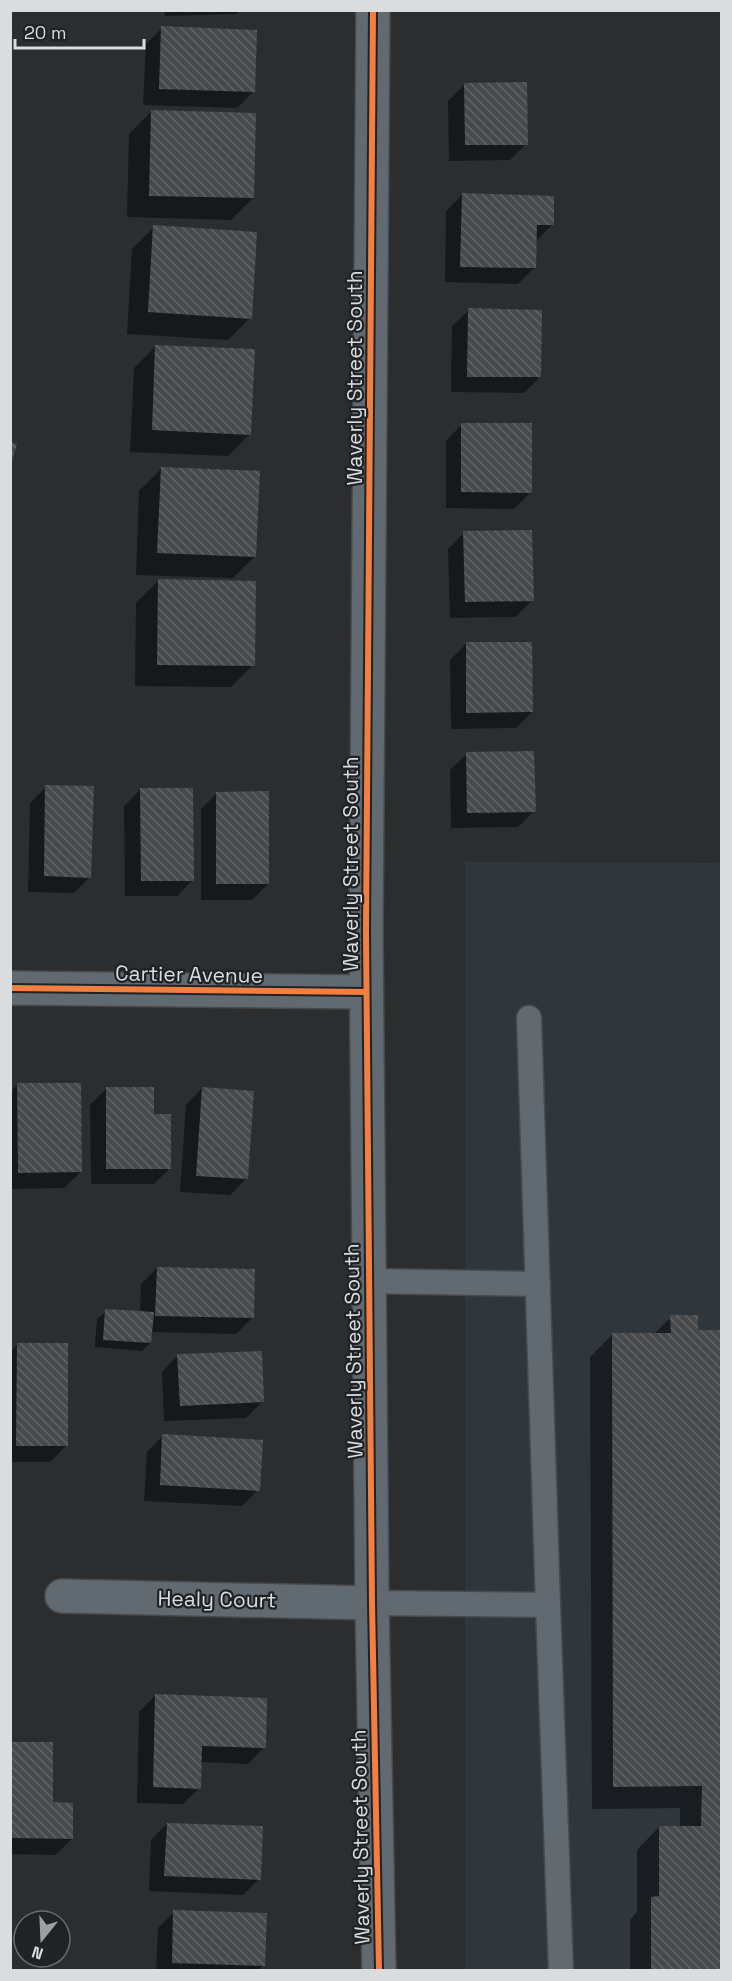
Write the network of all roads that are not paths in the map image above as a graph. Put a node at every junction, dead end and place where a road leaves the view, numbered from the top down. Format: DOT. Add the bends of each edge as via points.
graph roads {
  1 [pos="373,10"];
  2 [pos="10,988"];
  3 [pos="366,992"];
  4 [pos="529,1018"];
  5 [pos="369,1281"];
  6 [pos="538,1284"];
  7 [pos="62,1596"];
  8 [pos="372,1603"];
  9 [pos="548,1605"];
  10 [pos="380,1971"];
  11 [pos="561,1971"];
  1 -- 3 [label="street, Waverly Street South"];
  2 -- 3 [label="street, Cartier Avenue"];
  3 -- 5 [label="street, Waverly Street South"];
  4 -- 6 [label="lane"];
  5 -- 6 [label="lane"];
  5 -- 8 [label="street, Waverly Street South"];
  6 -- 9 [label="lane"];
  7 -- 8 [label="street, Healy Court"];
  8 -- 9 [label="lane"];
  8 -- 10 [label="street, Waverly Street South"];
  9 -- 11 [label="lane"];
}
